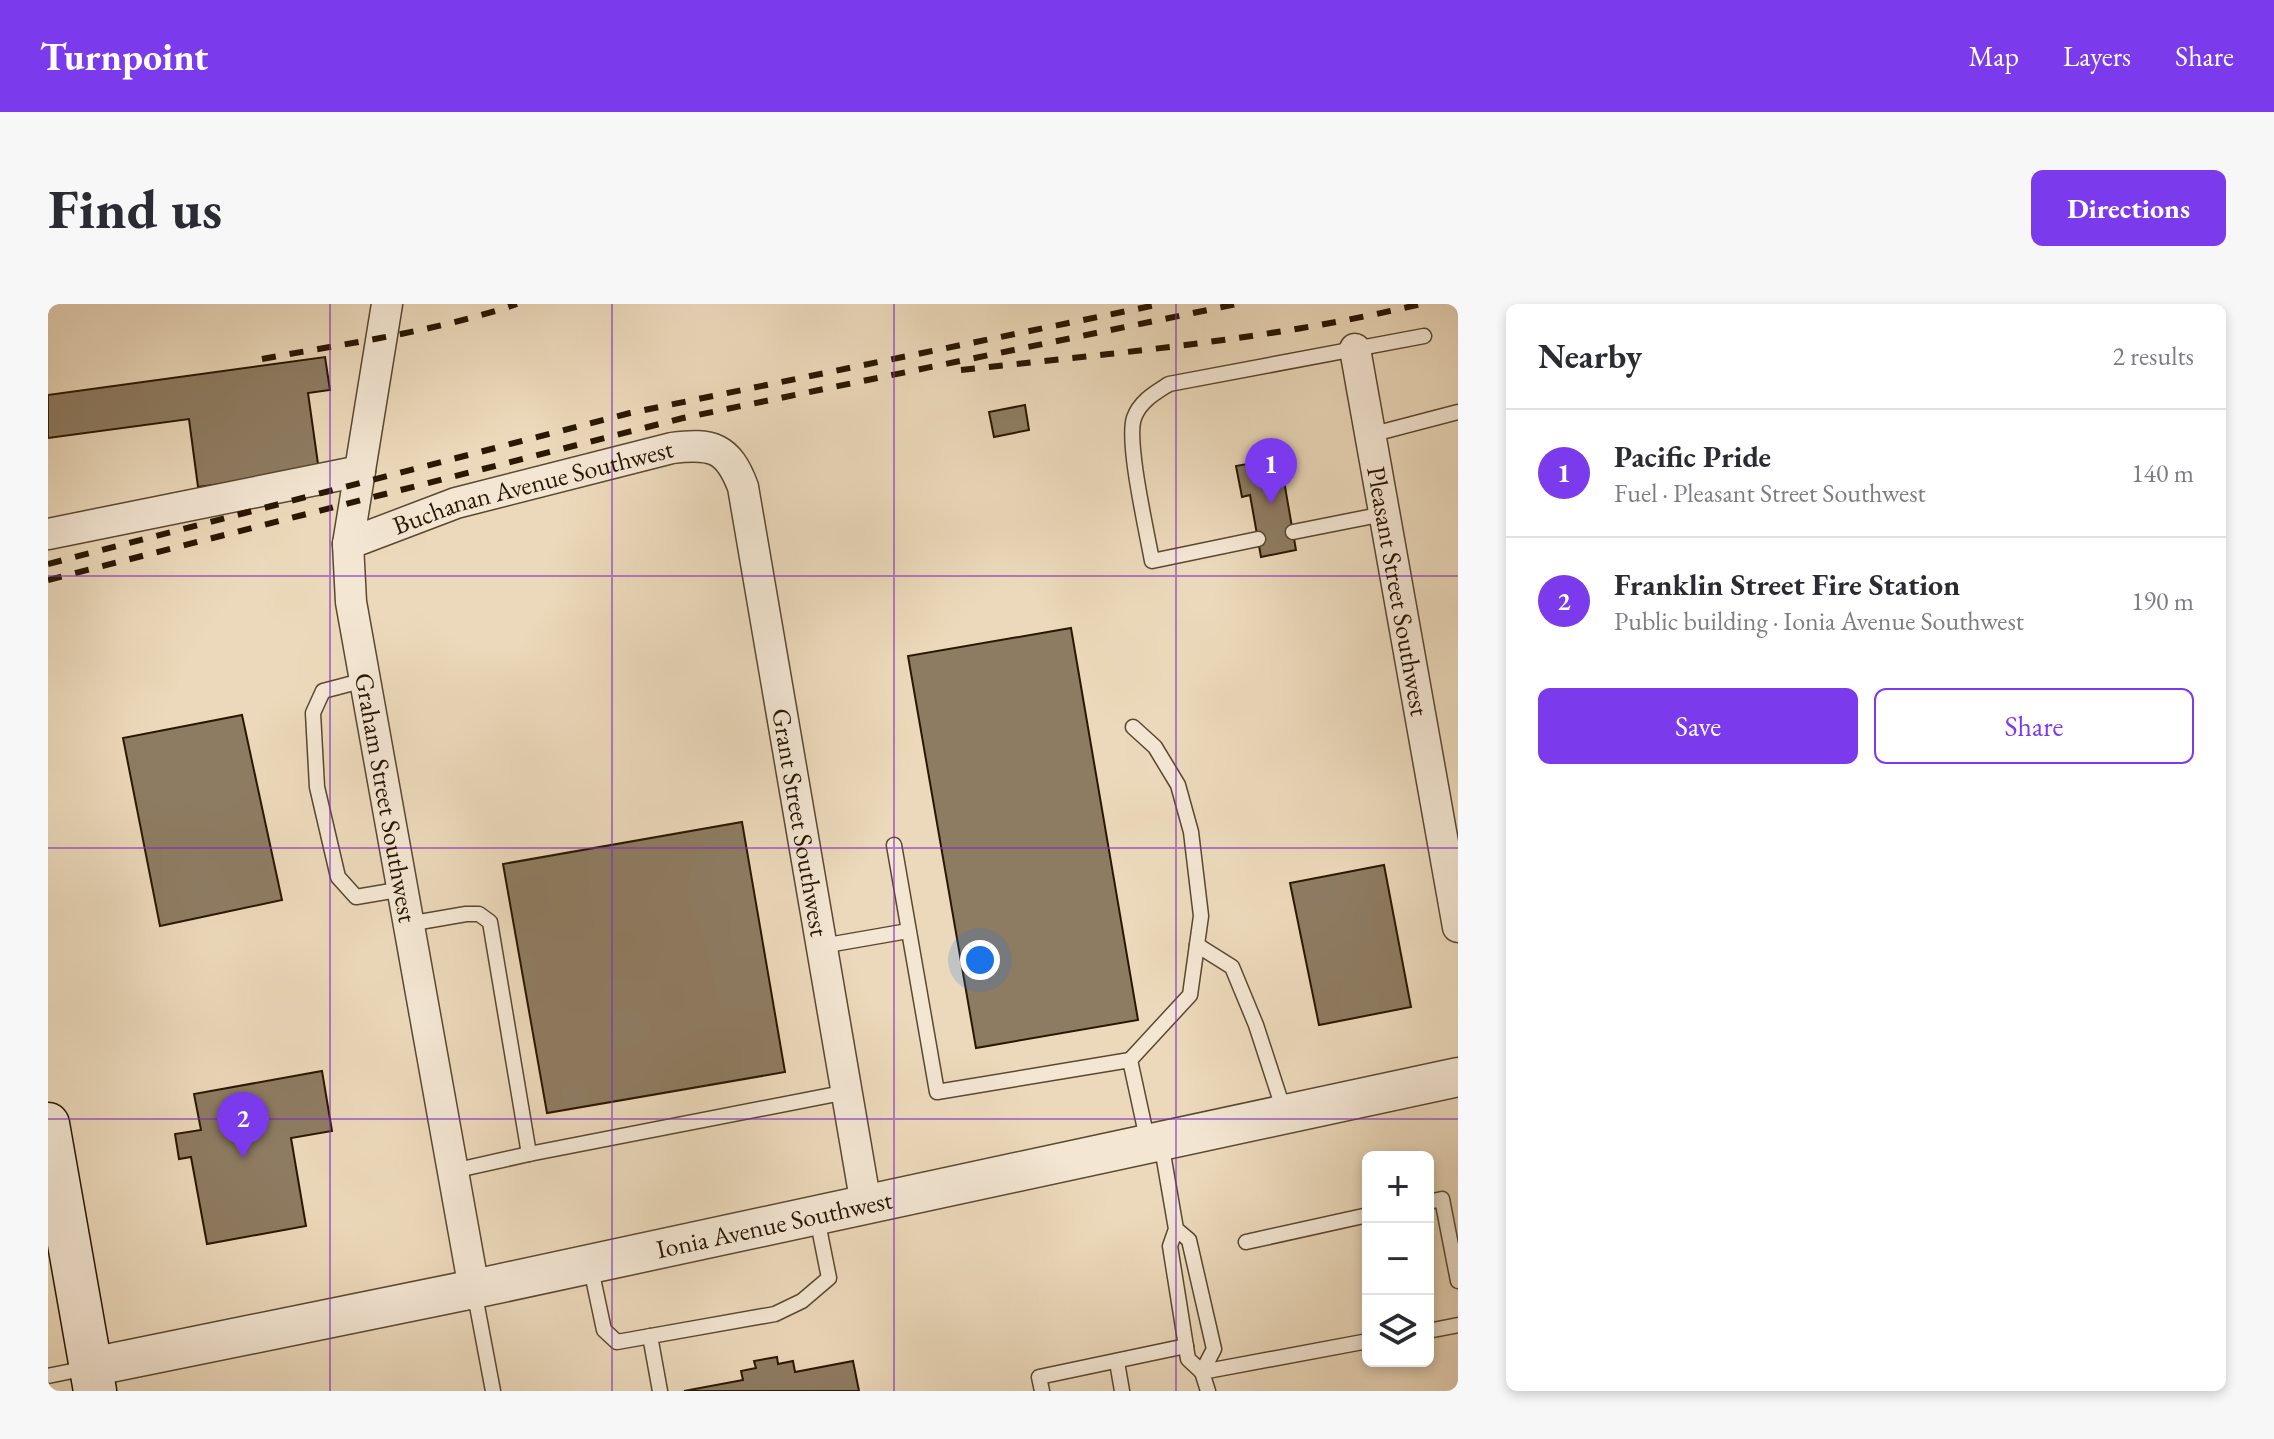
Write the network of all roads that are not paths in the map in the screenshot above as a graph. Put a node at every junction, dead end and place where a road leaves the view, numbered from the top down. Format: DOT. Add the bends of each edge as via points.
graph roads {
  1 [pos="387,304"];
  2 [pos="1424,336"];
  3 [pos="1355,349"];
  4 [pos="1458,412"];
  5 [pos="1370,435"];
  6 [pos="719,450"];
  7 [pos="360,471"];
  8 [pos="1384,514"];
  9 [pos="1293,532"];
  10 [pos="48,534"];
  11 [pos="1258,539"];
  12 [pos="348,544"];
  13 [pos="365,680"];
  14 [pos="1133,727"];
  15 [pos="894,845"];
  16 [pos="403,889"];
  17 [pos="408,924"];
  18 [pos="1458,927"];
  19 [pos="908,931"];
  20 [pos="1197,945"];
  21 [pos="822,946"];
  22 [pos="1130,1060"];
  23 [pos="1458,1077"];
  24 [pos="847,1092"];
  25 [pos="1285,1115"];
  26 [pos="48,1124"];
  27 [pos="1154,1143"];
  28 [pos="529,1154"];
  29 [pos="453,1171"];
  30 [pos="1434,1201"];
  31 [pos="866,1205"];
  32 [pos="817,1215"];
  33 [pos="1362,1216"];
  34 [pos="1176,1229"];
  35 [pos="1246,1242"];
  36 [pos="590,1264"];
  37 [pos="1458,1281"];
  38 [pos="474,1289"];
  39 [pos="1458,1325"];
  40 [pos="1434,1330"];
  41 [pos="650,1336"];
  42 [pos="1362,1342"];
  43 [pos="1186,1346"];
  44 [pos="1117,1362"];
  45 [pos="1202,1372"];
  46 [pos="48,1376"];
  47 [pos="93,1379"];
  48 [pos="493,1391"];
  49 [pos="660,1391"];
  50 [pos="1042,1391"];
  51 [pos="1122,1391"];
  52 [pos="1208,1391"];
  1 -- 7 [label="street, Graham Street Southwest"];
  2 -- 3 [label="lane"];
  3 -- 5 [label="street, Pleasant Street Southwest"];
  3 -- 11 [label="lane" via="1169,384 1145,400 1133,419 1133,454 1152,561"];
  4 -- 5 [label="lane"];
  5 -- 8 [label="street, Pleasant Street Southwest"];
  6 -- 12 [label="street, Buchanan Avenue Southwest" via="696,445 672,448 456,503"];
  6 -- 21 [label="street, Grant Street Southwest" via="735,464 743,487"];
  7 -- 10 [label="street"];
  7 -- 12 [label="street, Graham Street Southwest"];
  8 -- 9 [label="lane"];
  8 -- 18 [label="street, Pleasant Street Southwest"];
  12 -- 13 [label="street, Graham Street Southwest" via="351,602"];
  13 -- 16 [label="street, Graham Street Southwest"];
  13 -- 16 [label="lane" via="323,691 313,713 317,787 338,877 356,897"];
  14 -- 20 [label="lane" via="1155,747 1178,785 1191,832 1201,916"];
  15 -- 19 [label="lane"];
  16 -- 17 [label="street, Graham Street Southwest"];
  17 -- 28 [label="lane" via="466,914 479,914 490,922"];
  17 -- 29 [label="street, Graham Street Southwest"];
  19 -- 21 [label="lane"];
  19 -- 22 [label="lane" via="937,1092"];
  20 -- 22 [label="lane" via="1190,995"];
  20 -- 25 [label="lane" via="1232,967"];
  21 -- 24 [label="street, Grant Street Southwest"];
  22 -- 27 [label="lane"];
  23 -- 25 [label="street, Ionia Avenue Southwest"];
  24 -- 28 [label="lane"];
  24 -- 31 [label="street, Grant Street Southwest"];
  25 -- 27 [label="street, Ionia Avenue Southwest"];
  26 -- 47 [label="main road"];
  27 -- 31 [label="street, Ionia Avenue Southwest"];
  27 -- 34 [label="lane"];
  28 -- 29 [label="lane"];
  29 -- 38 [label="street, Graham Street Southwest"];
  30 -- 37 [label="lane" via="1442,1199"];
  31 -- 32 [label="street, Ionia Avenue Southwest"];
  32 -- 36 [label="street, Ionia Avenue Southwest"];
  32 -- 41 [label="lane" via="829,1278 802,1301 775,1314"];
  33 -- 35 [label="lane"];
  34 -- 43 [label="lane" via="1170,1246"];
  34 -- 45 [label="lane" via="1189,1240 1214,1349"];
  36 -- 38 [label="street, Ionia Avenue Southwest"];
  36 -- 41 [label="lane" via="604,1330 617,1342"];
  38 -- 47 [label="street, Ionia Avenue Southwest"];
  38 -- 48 [label="lane"];
  39 -- 40 [label="lane"];
  41 -- 49 [label="lane"];
  42 -- 45 [label="lane"];
  43 -- 44 [label="lane"];
  43 -- 45 [label="lane" via="1188,1359"];
  44 -- 50 [label="lane" via="1039,1377"];
  44 -- 51 [label="lane"];
  45 -- 52 [label="lane"];
  46 -- 47 [label="lane"];
}
